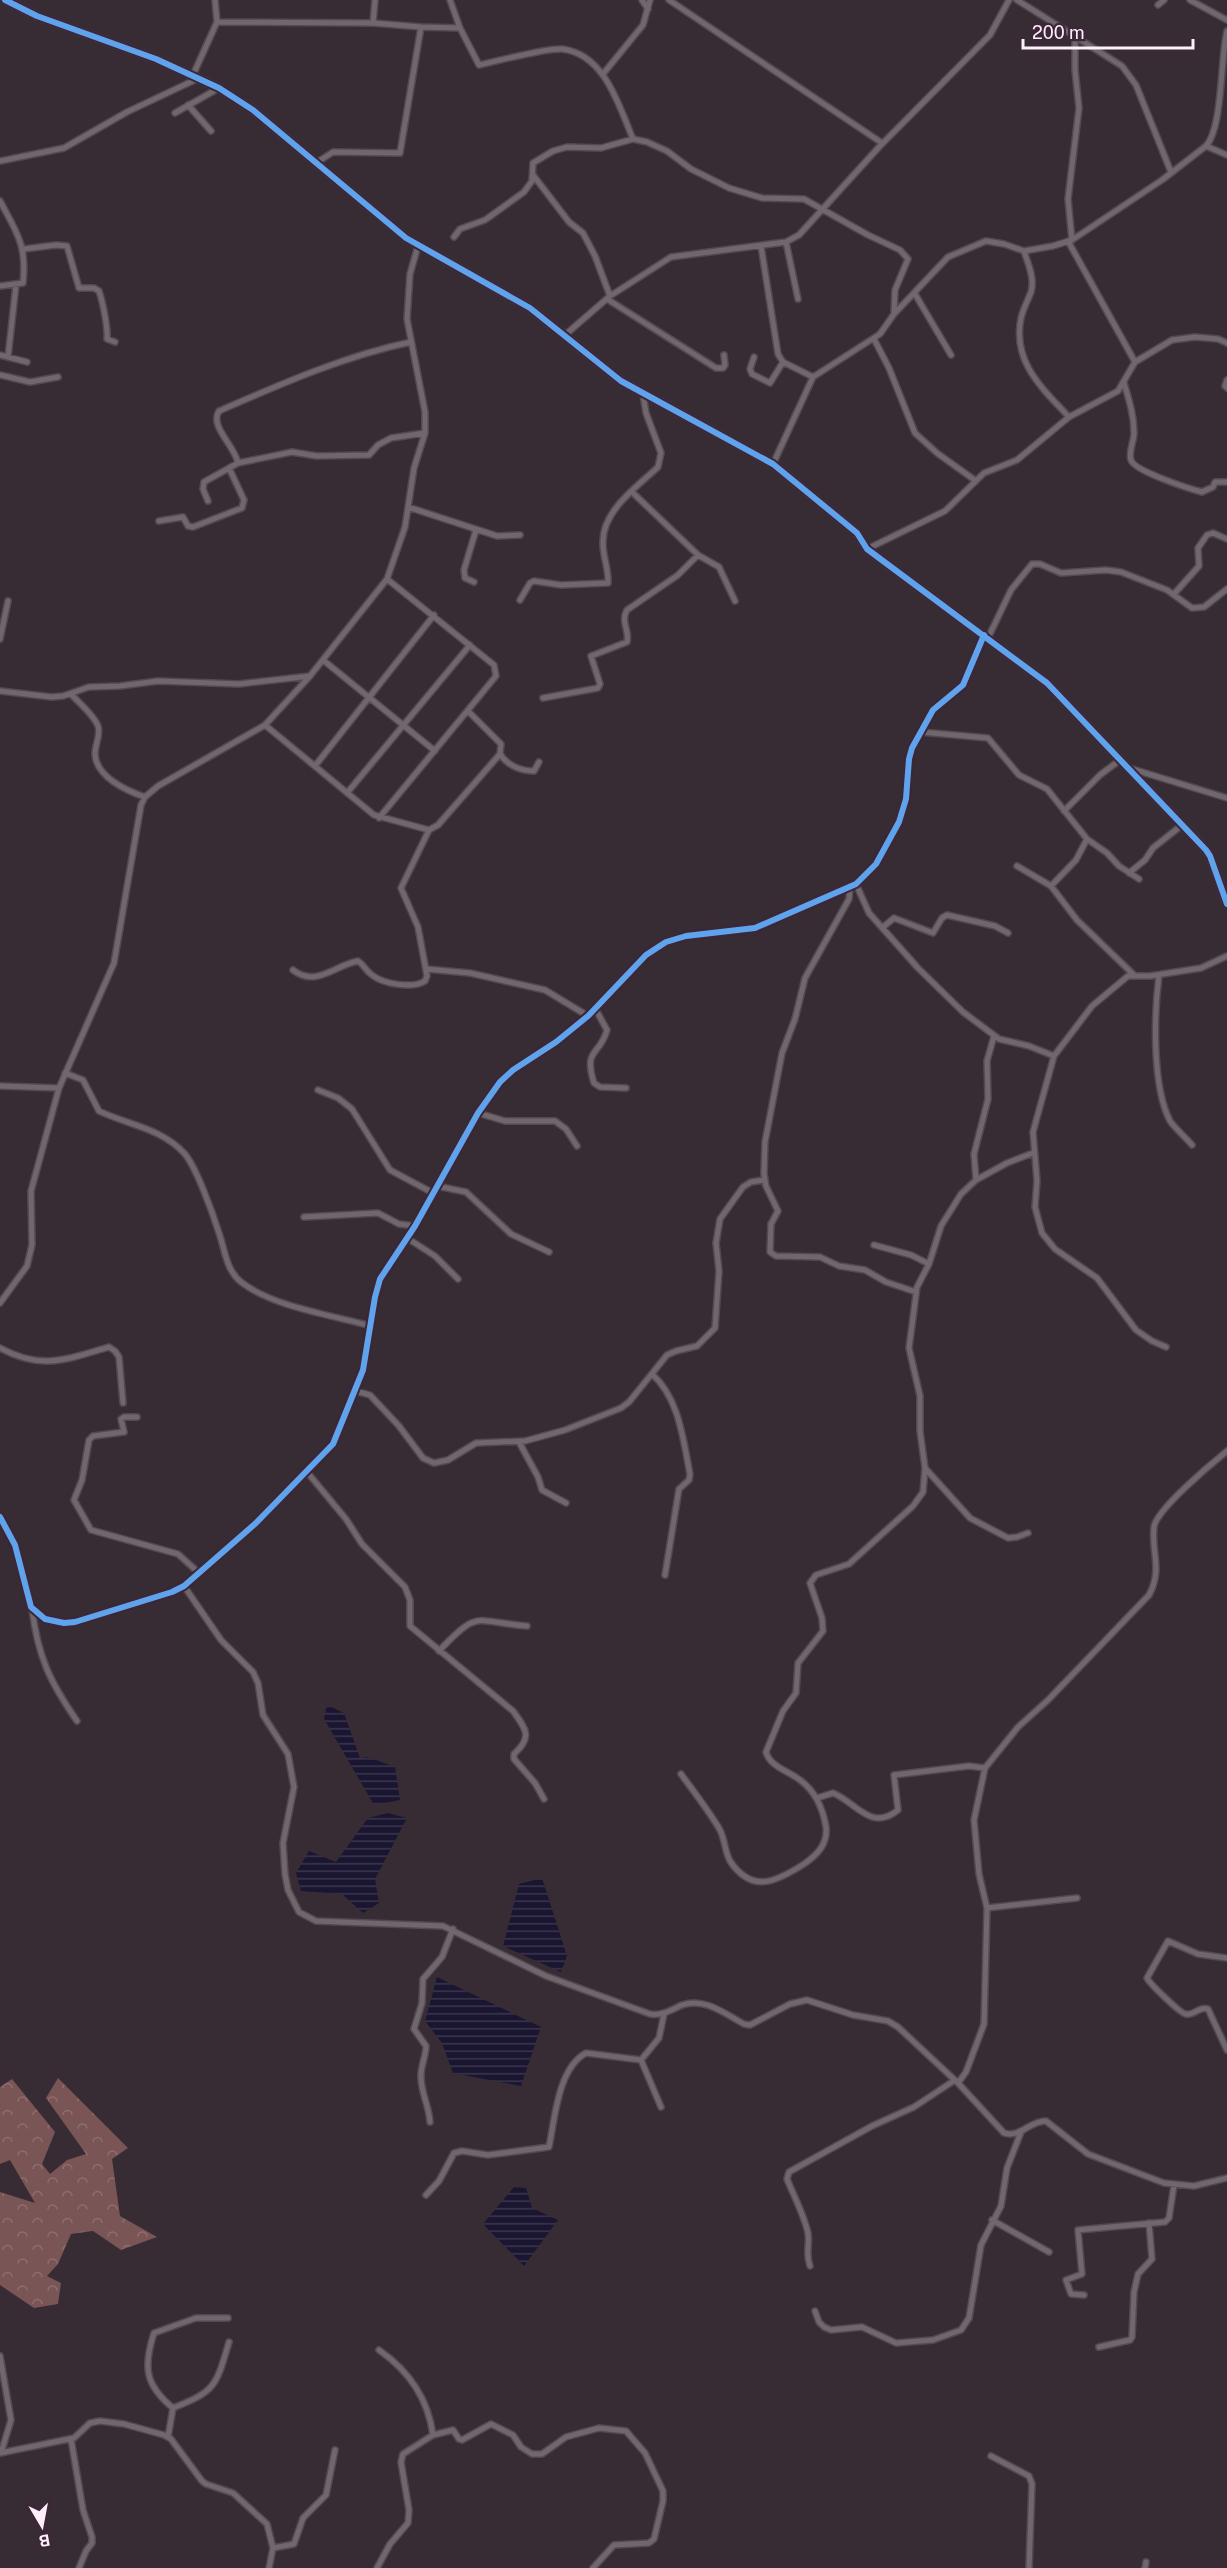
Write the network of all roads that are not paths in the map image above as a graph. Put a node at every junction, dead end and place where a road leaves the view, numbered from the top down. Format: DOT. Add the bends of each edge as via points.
graph roads {
  1 [pos="5,0"];
  2 [pos="215,0"];
  3 [pos="375,0"];
  4 [pos="450,0"];
  5 [pos="642,0"];
  6 [pos="650,0"];
  7 [pos="669,0"];
  8 [pos="1009,0"];
  9 [pos="1017,0"];
  10 [pos="1164,0"];
  11 [pos="1190,0"];
  12 [pos="1158,5"];
  13 [pos="648,9"];
  14 [pos="1227,20"];
  15 [pos="217,22"];
  16 [pos="373,23"];
  17 [pos="420,27"];
  18 [pos="460,28"];
  19 [pos="1227,31"];
  20 [pos="1076,37"];
  21 [pos="603,74"];
  22 [pos="196,76"];
  23 [pos="219,88"];
  24 [pos="188,105"];
  25 [pos="175,112"];
  26 [pos="211,131"];
  27 [pos="633,139"];
  28 [pos="882,143"];
  29 [pos="1206,146"];
  30 [pos="1227,155"];
  31 [pos="0,161"];
  32 [pos="316,164"];
  33 [pos="1172,172"];
  34 [pos="533,175"];
  35 [pos="0,201"];
  36 [pos="822,208"];
  37 [pos="454,237"];
  38 [pos="1070,240"];
  39 [pos="786,242"];
  40 [pos="418,246"];
  41 [pos="761,246"];
  42 [pos="24,249"];
  43 [pos="1024,251"];
  44 [pos="16,285"];
  45 [pos="0,286"];
  46 [pos="915,294"];
  47 [pos="609,297"];
  48 [pos="798,299"];
  49 [pos="894,314"];
  50 [pos="565,335"];
  51 [pos="874,339"];
  52 [pos="115,342"];
  53 [pos="411,342"];
  54 [pos="1227,343"];
  55 [pos="724,355"];
  56 [pos="951,355"];
  57 [pos="3,357"];
  58 [pos="754,357"];
  59 [pos="27,362"];
  60 [pos="783,362"];
  61 [pos="1135,362"];
  62 [pos="0,375"];
  63 [pos="58,376"];
  64 [pos="813,377"];
  65 [pos="1227,380"];
  66 [pos="1124,383"];
  67 [pos="1227,388"];
  68 [pos="643,394"];
  69 [pos="1070,417"];
  70 [pos="424,433"];
  71 [pos="238,463"];
  72 [pos="773,464"];
  73 [pos="229,468"];
  74 [pos="976,481"];
  75 [pos="1227,482"];
  76 [pos="632,492"];
  77 [pos="208,501"];
  78 [pos="408,507"];
  79 [pos="159,521"];
  80 [pos="476,530"];
  81 [pos="520,535"];
  82 [pos="1227,539"];
  83 [pos="867,549"];
  84 [pos="698,555"];
  85 [pos="387,579"];
  86 [pos="474,582"];
  87 [pos="1227,589"];
  88 [pos="1174,594"];
  89 [pos="520,600"];
  90 [pos="8,601"];
  91 [pos="735,601"];
  92 [pos="434,615"];
  93 [pos="986,637"];
  94 [pos="0,639"];
  95 [pos="470,645"];
  96 [pos="323,660"];
  97 [pos="310,676"];
  98 [pos="0,692"];
  99 [pos="71,694"];
  100 [pos="368,696"];
  101 [pos="543,698"];
  102 [pos="468,711"];
  103 [pos="265,725"];
  104 [pos="403,725"];
  105 [pos="921,732"];
  106 [pos="435,751"];
  107 [pos="500,753"];
  108 [pos="1120,760"];
  109 [pos="539,762"];
  110 [pos="315,766"];
  111 [pos="1127,767"];
  112 [pos="347,793"];
  113 [pos="145,797"];
  114 [pos="1227,798"];
  115 [pos="1064,811"];
  116 [pos="379,818"];
  117 [pos="1182,825"];
  118 [pos="429,830"];
  119 [pos="1087,839"];
  120 [pos="1017,866"];
  121 [pos="1129,873"];
  122 [pos="1139,879"];
  123 [pos="853,886"];
  124 [pos="1051,886"];
  125 [pos="1227,904"];
  126 [pos="882,928"];
  127 [pos="1008,933"];
  128 [pos="1227,956"];
  129 [pos="426,969"];
  130 [pos="293,970"];
  131 [pos="1134,975"];
  132 [pos="1159,975"];
  133 [pos="595,1008"];
  134 [pos="588,1016"];
  135 [pos="994,1036"];
  136 [pos="1054,1056"];
  137 [pos="65,1073"];
  138 [pos="0,1086"];
  139 [pos="59,1088"];
  140 [pos="626,1088"];
  141 [pos="318,1090"];
  142 [pos="478,1113"];
  143 [pos="1192,1145"];
  144 [pos="577,1146"];
  145 [pos="1033,1153"];
  146 [pos="764,1180"];
  147 [pos="976,1180"];
  148 [pos="436,1186"];
  149 [pos="433,1193"];
  150 [pos="304,1217"];
  151 [pos="415,1226"];
  152 [pos="407,1238"];
  153 [pos="874,1245"];
  154 [pos="549,1252"];
  155 [pos="929,1264"];
  156 [pos="458,1279"];
  157 [pos="916,1293"];
  158 [pos="0,1303"];
  159 [pos="371,1326"];
  160 [pos="1166,1347"];
  161 [pos="0,1348"];
  162 [pos="652,1374"];
  163 [pos="355,1391"];
  164 [pos="123,1403"];
  165 [pos="137,1417"];
  166 [pos="519,1442"];
  167 [pos="1227,1451"];
  168 [pos="925,1468"];
  169 [pos="307,1472"];
  170 [pos="566,1503"];
  171 [pos="0,1517"];
  172 [pos="1028,1533"];
  173 [pos="199,1573"];
  174 [pos="664,1575"];
  175 [pos="184,1586"];
  176 [pos="31,1607"];
  177 [pos="527,1626"];
  178 [pos="439,1651"];
  179 [pos="77,1721"];
  180 [pos="985,1767"];
  181 [pos="681,1774"];
  182 [pos="817,1798"];
  183 [pos="544,1799"];
  184 [pos="1077,1898"];
  185 [pos="987,1908"];
  186 [pos="453,1929"];
  187 [pos="1227,1958"];
  188 [pos="664,2014"];
  189 [pos="1227,2050"];
  190 [pos="641,2060"];
  191 [pos="956,2082"];
  192 [pos="661,2106"];
  193 [pos="430,2121"];
  194 [pos="1021,2132"];
  195 [pos="1227,2178"];
  196 [pos="1174,2185"];
  197 [pos="426,2194"];
  198 [pos="992,2220"];
  199 [pos="1149,2223"];
  200 [pos="1049,2252"];
  201 [pos="810,2266"];
  202 [pos="1084,2295"];
  203 [pos="815,2311"];
  204 [pos="228,2318"];
  205 [pos="229,2342"];
  206 [pos="1099,2347"];
  207 [pos="379,2350"];
  208 [pos="0,2356"];
  209 [pos="173,2408"];
  210 [pos="433,2435"];
  211 [pos="168,2437"];
  212 [pos="71,2439"];
  213 [pos="335,2450"];
  214 [pos="1,2453"];
  215 [pos="991,2456"];
  216 [pos="273,2548"];
  217 [pos="79,2568"];
  218 [pos="269,2568"];
  219 [pos="377,2568"];
  220 [pos="593,2568"];
  221 [pos="1029,2568"];
  1 -- 22 [label="street" via="37,16"];
  2 -- 15 [label="street"];
  3 -- 16 [label="street"];
  4 -- 18 [label="street"];
  5 -- 13 [label="street"];
  6 -- 13 [label="street"];
  7 -- 28 [label="street"];
  8 -- 28 [label="street" via="990,36"];
  9 -- 20 [label="street"];
  10 -- 12 [label="street"];
  11 -- 14 [label="street"];
  13 -- 21 [label="street" via="643,25"];
  15 -- 16 [label="street"];
  15 -- 22 [label="street"];
  16 -- 17 [label="street"];
  17 -- 18 [label="street"];
  17 -- 32 [label="street" via="400,153 333,152"];
  18 -- 21 [label="street" via="479,65 560,49 585,59"];
  19 -- 29 [label="street" via="1214,130"];
  20 -- 33 [label="street" via="1122,66 1136,85"];
  20 -- 38 [label="street" via="1080,108 1068,199"];
  21 -- 27 [label="street"];
  22 -- 23 [label="street"];
  22 -- 31 [label="street" via="64,148"];
  23 -- 24 [label="street"];
  23 -- 32 [label="street" via="253,110"];
  24 -- 25 [label="street"];
  24 -- 26 [label="street"];
  27 -- 34 [label="street" via="606,147 554,151 533,164"];
  27 -- 36 [label="street" via="663,149 729,188 762,198 798,198"];
  28 -- 36 [label="street"];
  29 -- 30 [label="street"];
  29 -- 33 [label="street"];
  32 -- 40 [label="street"];
  33 -- 38 [label="street"];
  34 -- 37 [label="street" via="528,189 520,196 485,220 460,229"];
  34 -- 47 [label="street" via="569,222 583,233 596,256"];
  35 -- 42 [label="street"];
  36 -- 39 [label="street" via="800,235"];
  36 -- 49 [label="street" via="906,255 907,263 895,290"];
  38 -- 43 [label="street"];
  38 -- 61 [label="street"];
  39 -- 41 [label="street"];
  39 -- 48 [label="street"];
  40 -- 50 [label="street" via="507,294"];
  40 -- 53 [label="street" via="408,290"];
  41 -- 47 [label="street" via="671,257"];
  41 -- 60 [label="street" via="776,347"];
  42 -- 44 [label="street" via="23,283"];
  42 -- 52 [label="street" via="67,246 79,288 99,291 107,338"];
  43 -- 46 [label="street" via="995,241 971,246 948,257"];
  43 -- 69 [label="street" via="1033,283 1021,315 1022,356 1034,380"];
  44 -- 45 [label="street"];
  44 -- 57 [label="street"];
  46 -- 49 [label="street"];
  46 -- 56 [label="street"];
  47 -- 50 [label="street"];
  47 -- 55 [label="street" via="716,368 725,365"];
  49 -- 51 [label="street"];
  50 -- 68 [label="street"];
  51 -- 64 [label="street"];
  51 -- 74 [label="street" via="915,433"];
  53 -- 70 [label="street" via="425,411"];
  53 -- 71 [label="street" via="372,351 219,411 216,423 235,451"];
  54 -- 61 [label="street" via="1195,337 1176,339"];
  57 -- 59 [label="street"];
  58 -- 60 [label="street" via="752,374 767,383 771,383"];
  60 -- 64 [label="street"];
  61 -- 66 [label="street"];
  62 -- 63 [label="street" via="30,382"];
  64 -- 72 [label="street"];
  65 -- 67 [label="street"];
  66 -- 69 [label="street" via="1118,391"];
  66 -- 75 [label="street" via="1133,417 1133,464 1169,482 1202,492 1218,481"];
  68 -- 72 [label="street"];
  68 -- 76 [label="street" via="662,453 658,467"];
  69 -- 74 [label="street" via="1022,456 988,470"];
  70 -- 71 [label="street" via="391,438 369,455 317,456 296,452"];
  70 -- 78 [label="street"];
  71 -- 73 [label="street"];
  72 -- 83 [label="street" via="857,533"];
  73 -- 77 [label="street" via="204,482"];
  73 -- 79 [label="street" via="242,495 242,508 193,527 183,517"];
  74 -- 83 [label="street" via="939,515"];
  76 -- 84 [label="street"];
  76 -- 89 [label="street" via="604,530 608,583 561,585 534,581"];
  78 -- 80 [label="street"];
  78 -- 85 [label="street"];
  80 -- 81 [label="street" via="497,536"];
  80 -- 86 [label="street" via="464,570 465,578"];
  82 -- 88 [label="street" via="1213,533 1207,535 1198,548 1199,566"];
  83 -- 93 [label="street"];
  84 -- 91 [label="street" via="722,572"];
  84 -- 101 [label="street" via="678,575 627,610 623,619 627,642 591,656 598,688"];
  85 -- 92 [label="street"];
  85 -- 96 [label="street"];
  87 -- 88 [label="street" via="1198,609 1187,606"];
  88 -- 93 [label="street" via="1114,571 1061,573 1032,564 1011,590"];
  90 -- 94 [label="street"];
  92 -- 95 [label="street"];
  92 -- 100 [label="street"];
  93 -- 105 [label="street" via="963,685 937,706"];
  93 -- 108 [label="street" via="1047,683"];
  95 -- 102 [label="street" via="494,665 496,676"];
  95 -- 104 [label="street"];
  96 -- 97 [label="street"];
  96 -- 100 [label="street"];
  97 -- 99 [label="street" via="239,684 158,681 89,687"];
  97 -- 103 [label="street"];
  98 -- 99 [label="street" via="45,697"];
  99 -- 113 [label="street" via="97,723 95,753 102,770 121,788"];
  100 -- 104 [label="street"];
  100 -- 110 [label="street"];
  102 -- 106 [label="street"];
  102 -- 107 [label="street" via="501,744"];
  103 -- 110 [label="street"];
  103 -- 113 [label="street"];
  104 -- 106 [label="street"];
  104 -- 112 [label="street"];
  105 -- 115 [label="street" via="988,738 1019,775 1043,785"];
  105 -- 123 [label="street" via="910,753 906,799 899,822 876,864"];
  106 -- 116 [label="street"];
  107 -- 109 [label="street" via="507,762 524,770 534,771"];
  107 -- 118 [label="street" via="438,825"];
  108 -- 111 [label="street"];
  108 -- 115 [label="street"];
  110 -- 112 [label="street"];
  111 -- 114 [label="street"];
  111 -- 117 [label="street"];
  112 -- 116 [label="street"];
  113 -- 137 [label="street" via="138,815 114,963"];
  115 -- 119 [label="street"];
  116 -- 118 [label="street"];
  117 -- 121 [label="street"];
  117 -- 125 [label="street" via="1210,856"];
  118 -- 129 [label="street" via="401,888 418,927"];
  119 -- 121 [label="street"];
  119 -- 124 [label="street" via="1076,860"];
  120 -- 124 [label="street"];
  121 -- 122 [label="street"];
  123 -- 126 [label="street"];
  123 -- 133 [label="street" via="755,928 666,942 646,955"];
  123 -- 146 [label="street" via="805,978 782,1053 765,1142"];
  124 -- 131 [label="street" via="1077,920"];
  126 -- 127 [label="street" via="894,918 933,933 947,915 996,926"];
  126 -- 135 [label="street" via="963,1012"];
  128 -- 132 [label="street" via="1201,968"];
  129 -- 130 [label="street" via="425,981 417,985 376,978 358,961 333,973 308,977"];
  129 -- 134 [label="street" via="544,990"];
  131 -- 132 [label="street"];
  131 -- 136 [label="street" via="1123,979 1092,1006"];
  132 -- 143 [label="street" via="1155,1010 1157,1071 1170,1121"];
  133 -- 134 [label="street"];
  133 -- 140 [label="street" via="607,1030 590,1057 594,1083 600,1087"];
  134 -- 142 [label="street" via="505,1076"];
  135 -- 136 [label="street"];
  135 -- 147 [label="street" via="987,1061 988,1099 974,1154"];
  136 -- 145 [label="street" via="1034,1129"];
  137 -- 139 [label="street"];
  137 -- 159 [label="street" via="83,1080 99,1112 155,1132 183,1152 192,1164 228,1264 241,1282 281,1301"];
  138 -- 139 [label="street"];
  139 -- 158 [label="street" via="31,1191 30,1256 21,1276"];
  141 -- 149 [label="street" via="352,1109 390,1170"];
  142 -- 144 [label="street" via="505,1122 555,1122 566,1129"];
  142 -- 148 [label="street"];
  145 -- 147 [label="street"];
  145 -- 160 [label="street" via="1036,1216 1047,1242 1097,1278 1143,1335"];
  146 -- 157 [label="street" via="778,1211 771,1224 771,1255 820,1257 839,1266 865,1270"];
  146 -- 162 [label="street" via="743,1187 720,1219 715,1328 697,1346 671,1353"];
  147 -- 155 [label="street" via="961,1194 944,1221"];
  148 -- 149 [label="street"];
  148 -- 154 [label="street" via="466,1192 511,1234"];
  149 -- 151 [label="street"];
  150 -- 151 [label="street" via="378,1213 399,1224"];
  151 -- 152 [label="street"];
  152 -- 156 [label="street" via="435,1256"];
  152 -- 159 [label="street" via="380,1279"];
  153 -- 155 [label="street"];
  155 -- 157 [label="street"];
  157 -- 168 [label="street" via="910,1355 920,1396"];
  159 -- 163 [label="street" via="366,1361"];
  161 -- 164 [label="street" via="32,1361 52,1362 109,1347 119,1357"];
  162 -- 166 [label="street" via="621,1408 566,1430"];
  162 -- 174 [label="street" via="670,1395 690,1474 679,1488"];
  163 -- 166 [label="street" via="370,1395 434,1463 448,1460 476,1443"];
  163 -- 169 [label="street" via="333,1444"];
  165 -- 173 [label="street" via="121,1419 124,1432 88,1440 82,1480 74,1500 91,1530 178,1554"];
  166 -- 170 [label="street" via="542,1490"];
  167 -- 180 [label="street" via="1158,1515 1154,1530 1156,1578 1149,1594 1018,1727"];
  168 -- 172 [label="street" via="970,1518 1008,1538"];
  168 -- 182 [label="street" via="923,1492 913,1506 849,1564 816,1575 810,1583 823,1631 798,1663 796,1693 783,1711 766,1752 771,1762 799,1779"];
  169 -- 173 [label="street"];
  169 -- 178 [label="street" via="362,1544 405,1587 410,1600 410,1626"];
  171 -- 176 [label="street" via="15,1545"];
  173 -- 175 [label="street"];
  175 -- 176 [label="street" via="163,1596 64,1623 45,1619"];
  175 -- 186 [label="street" via="221,1640 254,1672 263,1715 288,1754 294,1788 283,1859 288,1890 299,1912 316,1921 433,1924"];
  176 -- 179 [label="street" via="38,1649"];
  177 -- 178 [label="street" via="473,1621 466,1623"];
  178 -- 183 [label="street" via="513,1711 526,1729 514,1759"];
  180 -- 182 [label="street" via="894,1775 898,1809 879,1819 833,1793"];
  180 -- 185 [label="street" via="974,1820"];
  181 -- 182 [label="street" via="719,1828 731,1861 747,1878 759,1883 790,1873 824,1845 826,1828"];
  184 -- 185 [label="street"];
  185 -- 191 [label="street" via="983,2030 966,2072"];
  186 -- 188 [label="street" via="575,1989 650,2014"];
  186 -- 193 [label="street" via="442,1957 423,1979 421,2009 415,2025 426,2046 420,2073"];
  187 -- 189 [label="street" via="1192,1952 1168,1941 1147,1978 1183,2014 1208,2008"];
  188 -- 190 [label="street" via="658,2038"];
  188 -- 191 [label="street" via="684,2004 701,2002 750,2025 798,2001 815,2001 853,2015 894,2023"];
  190 -- 192 [label="street"];
  190 -- 197 [label="street" via="593,2052 581,2056 566,2074 549,2147 488,2155 454,2153 439,2181"];
  191 -- 194 [label="street" via="999,2129 1009,2135"];
  191 -- 201 [label="street" via="789,2172 787,2179 808,2237 806,2252"];
  194 -- 196 [label="street" via="1046,2121 1088,2154"];
  194 -- 198 [label="street" via="1007,2168 1002,2202"];
  195 -- 196 [label="street" via="1194,2186"];
  196 -- 199 [label="street" via="1169,2218 1162,2223"];
  198 -- 200 [label="street"];
  198 -- 203 [label="street" via="981,2245 969,2318 954,2334 896,2343 862,2327 831,2330 819,2322"];
  199 -- 202 [label="street" via="1078,2230 1082,2274 1066,2280 1071,2294"];
  199 -- 206 [label="street" via="1151,2262 1138,2274 1132,2337"];
  204 -- 209 [label="street" via="195,2318 154,2333 148,2359 150,2377 155,2393"];
  205 -- 209 [label="street" via="210,2390"];
  207 -- 210 [label="street" via="398,2363 423,2398"];
  208 -- 214 [label="street" via="10,2420"];
  209 -- 211 [label="street"];
  210 -- 219 [label="street" via="403,2454 408,2523"];
  210 -- 220 [label="street" via="451,2429 462,2440 491,2424 513,2435 527,2452 542,2454 566,2437 599,2427 626,2431 645,2454 663,2491 655,2536 649,2543 614,2545"];
  211 -- 212 [label="street" via="100,2421 90,2423"];
  211 -- 216 [label="street" via="206,2484 233,2493 264,2520"];
  212 -- 214 [label="street"];
  212 -- 217 [label="street" via="83,2510 92,2537"];
  213 -- 216 [label="street" via="326,2495 303,2518 294,2544"];
  215 -- 221 [label="street" via="1025,2473 1032,2484"];
  216 -- 218 [label="street"];
}
